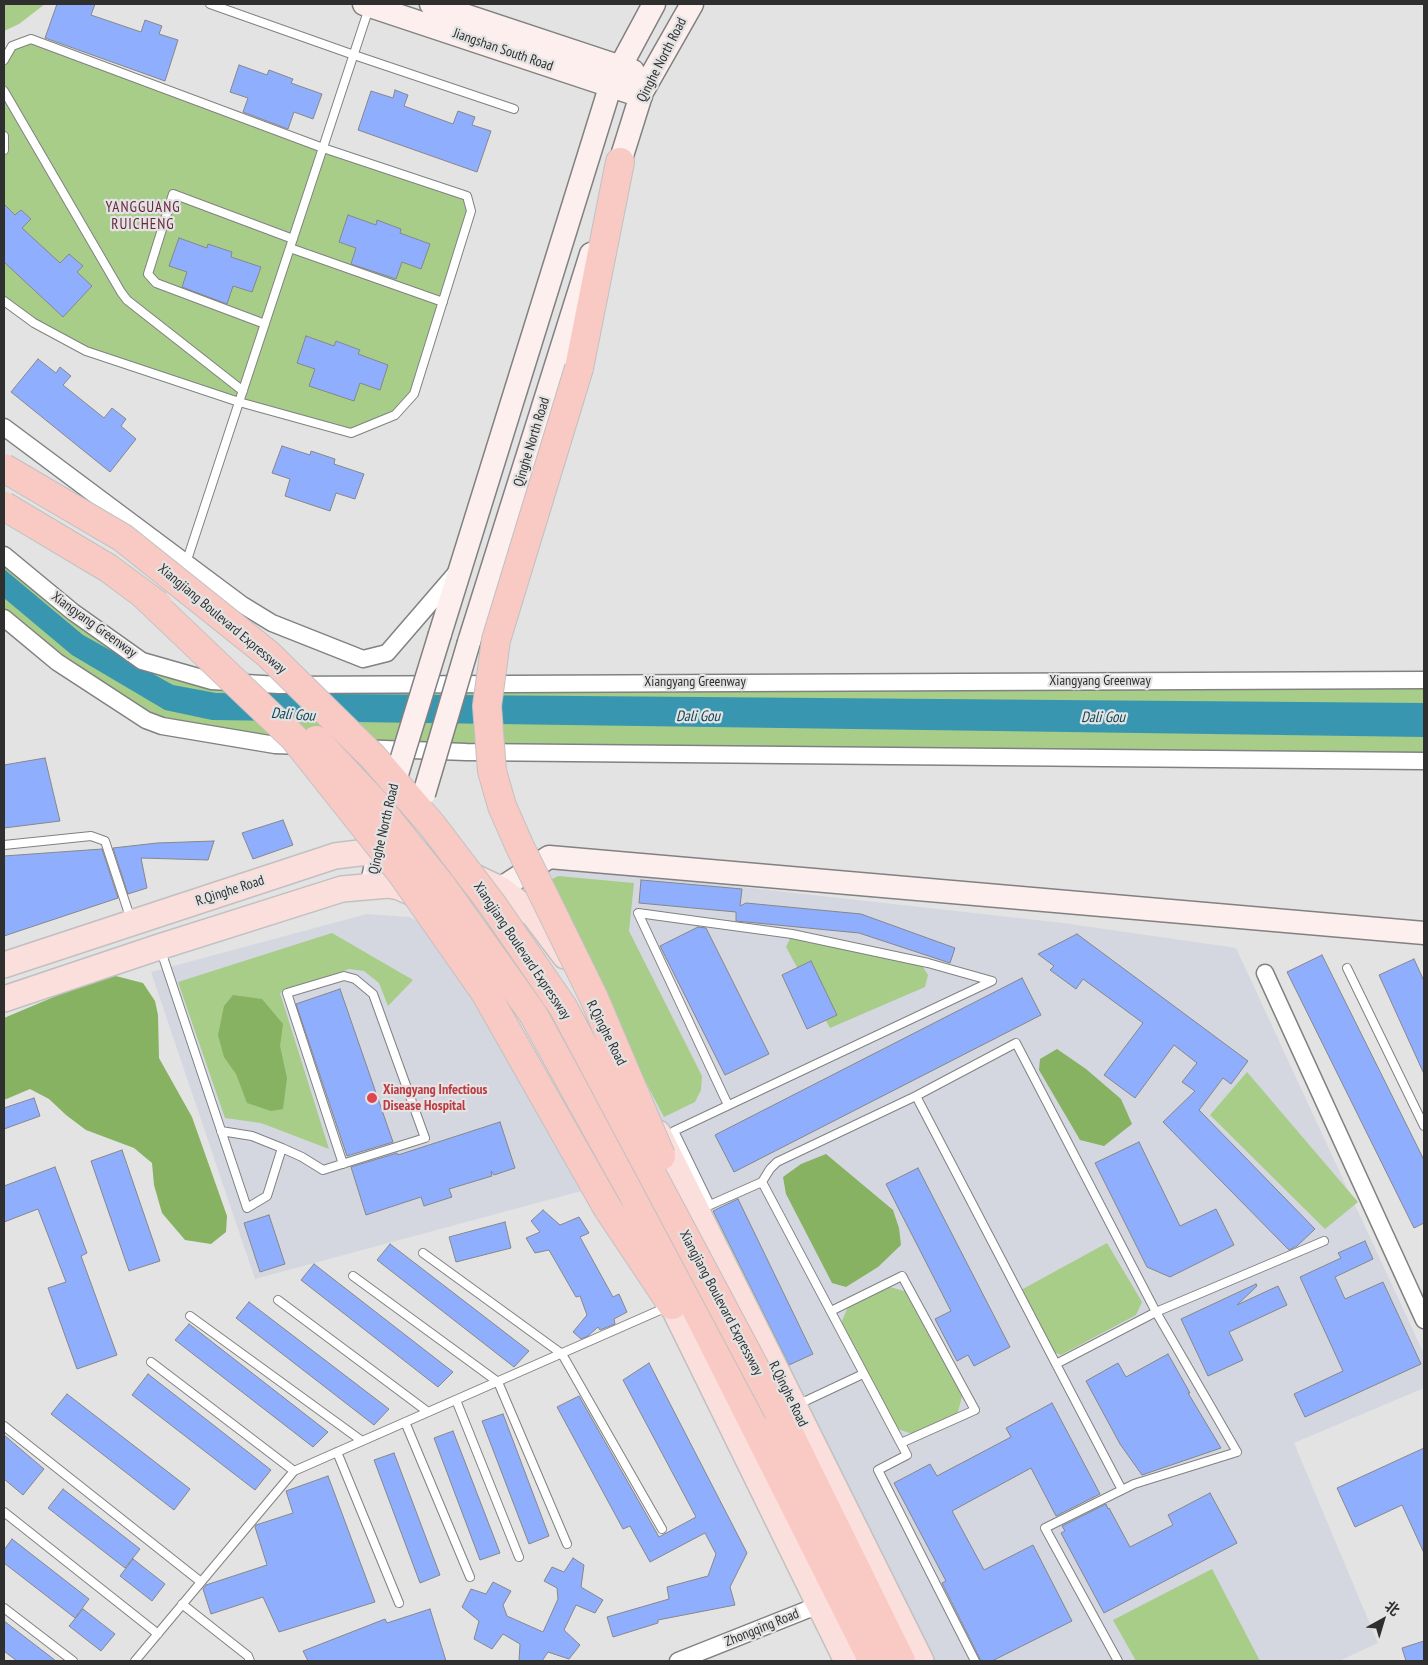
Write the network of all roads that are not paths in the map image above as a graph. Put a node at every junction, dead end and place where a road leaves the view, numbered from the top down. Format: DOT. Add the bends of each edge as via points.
graph roads {
  1 [pos="210,4"];
  2 [pos="430,4"];
  3 [pos="654,4"];
  4 [pos="692,4"];
  5 [pos="367,5"];
  6 [pos="354,55"];
  7 [pos="4,60"];
  8 [pos="615,76"];
  9 [pos="646,87"];
  10 [pos="4,91"];
  11 [pos="514,109"];
  12 [pos="4,136"];
  13 [pos="323,148"];
  14 [pos="4,150"];
  15 [pos="620,162"];
  16 [pos="293,239"];
  17 [pos="290,248"];
  18 [pos="4,301"];
  19 [pos="443,302"];
  20 [pos="265,324"];
  21 [pos="243,391"];
  22 [pos="239,402"];
  23 [pos="4,427"];
  24 [pos="4,468"];
  25 [pos="4,506"];
  26 [pos="4,555"];
  27 [pos="186,562"];
  28 [pos="461,568"];
  29 [pos="144,595"];
  30 [pos="4,618"];
  31 [pos="1424,680"];
  32 [pos="1424,761"];
  33 [pos="4,845"];
  34 [pos="380,850"];
  35 [pos="415,854"];
  36 [pos="371,886"];
  37 [pos="500,889"];
  38 [pos="415,894"];
  39 [pos="132,923"];
  40 [pos="1424,933"];
  41 [pos="160,947"];
  42 [pos="4,965"];
  43 [pos="1347,968"];
  44 [pos="1265,973"];
  45 [pos="4,999"];
  46 [pos="916,1096"];
  47 [pos="728,1105"];
  48 [pos="1424,1126"];
  49 [pos="221,1131"];
  50 [pos="282,1148"];
  51 [pos="343,1164"];
  52 [pos="762,1182"];
  53 [pos="1324,1241"];
  54 [pos="423,1253"];
  55 [pos="353,1276"];
  56 [pos="278,1300"];
  57 [pos="672,1305"];
  58 [pos="830,1311"];
  59 [pos="1156,1312"];
  60 [pos="190,1316"];
  61 [pos="1424,1320"];
  62 [pos="562,1354"];
  63 [pos="151,1362"];
  64 [pos="1056,1364"];
  65 [pos="864,1374"];
  66 [pos="498,1382"];
  67 [pos="456,1400"];
  68 [pos="786,1409"];
  69 [pos="428,1412"];
  70 [pos="405,1422"];
  71 [pos="4,1426"];
  72 [pos="362,1441"];
  73 [pos="901,1443"];
  74 [pos="337,1452"];
  75 [pos="294,1471"];
  76 [pos="1122,1490"];
  77 [pos="4,1512"];
  78 [pos="662,1529"];
  79 [pos="567,1544"];
  80 [pos="519,1557"];
  81 [pos="470,1577"];
  82 [pos="201,1582"];
  83 [pos="399,1603"];
  84 [pos="182,1604"];
  85 [pos="819,1605"];
  86 [pos="4,1608"];
  87 [pos="158,1634"];
  88 [pos="72,1661"];
  89 [pos="135,1661"];
  90 [pos="250,1661"];
  91 [pos="678,1661"];
  92 [pos="847,1661"];
  93 [pos="873,1661"];
  94 [pos="901,1661"];
  95 [pos="921,1661"];
  96 [pos="975,1661"];
  97 [pos="1118,1661"];
  1 -- 6 [label="lane"];
  2 -- 8 [label="main road, Jiangshan South Road"];
  3 -- 8 [label="main road, Qinghe North Road"];
  4 -- 9 [label="main road, Qinghe North Road"];
  5 -- 6 [label="lane"];
  5 -- 8 [label="main road, Jiangshan South Road"];
  6 -- 11 [label="lane"];
  6 -- 13 [label="lane"];
  7 -- 13 [label="lane" via="12,46 31,39"];
  8 -- 9 [label="main road, Jiangshan South Road"];
  8 -- 28 [label="main road, Qinghe North Road"];
  9 -- 15 [label="main road, Qinghe North Road"];
  10 -- 21 [label="lane" via="127,300"];
  12 -- 14 [label="lane"];
  13 -- 16 [label="lane"];
  13 -- 19 [label="lane" via="467,196 471,210"];
  15 -- 35 [label="main road, Qinghe North Road, bridge" via="424,794"];
  15 -- 68 [label="highway, bridge" via="579,368 496,640 487,706 492,771 502,806 594,998 654,1141"];
  16 -- 17 [label="lane"];
  16 -- 20 [label="lane" via="173,194 148,274 156,283"];
  17 -- 19 [label="lane"];
  17 -- 20 [label="lane"];
  18 -- 22 [label="lane" via="34,323 86,351"];
  19 -- 22 [label="lane" via="414,394 395,415 351,433"];
  20 -- 21 [label="lane"];
  21 -- 22 [label="lane"];
  22 -- 27 [label="lane"];
  23 -- 27 [label="street"];
  24 -- 68 [label="highway, Xiangjiang Boulevard Expressway, bridge" via="123,538 268,654 373,757 432,825 492,904 563,1007"];
  25 -- 29 [label="highway, Xiangjiang Boulevard Expressway, bridge" via="108,568"];
  26 -- 31 [label="street, Xiangyang Greenway" via="73,612 142,661 212,681 279,684"];
  27 -- 28 [label="street" via="272,623 363,659 387,653"];
  28 -- 34 [label="main road, Qinghe North Road, bridge" via="394,784"];
  29 -- 57 [label="highway, bridge" via="294,738 402,874 486,994 608,1210"];
  29 -- 93 [label="highway, Xiangjiang Boulevard Expressway, bridge" via="305,729 375,803 442,886 532,1014 696,1309"];
  30 -- 32 [label="street" via="57,662 146,720 162,726 275,744 466,752"];
  33 -- 39 [label="lane" via="91,836 104,841"];
  34 -- 35 [label="main road, R.Qinghe Road"];
  34 -- 36 [label="main road, Qinghe North Road"];
  34 -- 39 [label="main road, R.Qinghe Road" via="335,856"];
  35 -- 37 [label="main road, R.Qinghe Road"];
  35 -- 38 [label="main road, Qinghe North Road"];
  36 -- 38 [label="main road" via="389,885"];
  36 -- 41 [label="main road" via="342,889"];
  37 -- 40 [label="main road" via="550,857"];
  37 -- 68 [label="main road, R.Qinghe Road" via="534,915 570,962 660,1138"];
  38 -- 57 [label="main road" via="451,910 478,930 498,958 563,1081"];
  39 -- 42 [label="main road, R.Qinghe Road"];
  41 -- 45 [label="main road"];
  41 -- 49 [label="lane"];
  43 -- 48 [label="lane"];
  44 -- 61 [label="street"];
  46 -- 52 [label="lane" via="777,1162"];
  46 -- 59 [label="lane" via="1016,1043"];
  46 -- 64 [label="lane"];
  47 -- 47 [label="lane" via="781,1080 992,981 928,963 792,934 638,913"];
  47 -- 52 [label="lane" via="674,1131 710,1205"];
  49 -- 50 [label="lane" via="252,1136"];
  49 -- 50 [label="lane" via="247,1208 267,1196"];
  50 -- 51 [label="lane" via="323,1170"];
  51 -- 51 [label="lane" via="425,1138 373,994 355,979 344,976 287,993"];
  52 -- 58 [label="lane"];
  53 -- 59 [label="lane"];
  54 -- 62 [label="lane"];
  55 -- 66 [label="lane"];
  56 -- 69 [label="lane"];
  57 -- 62 [label="lane"];
  57 -- 85 [label="main road"];
  58 -- 65 [label="lane"];
  58 -- 73 [label="lane" via="902,1276 975,1410"];
  59 -- 64 [label="lane"];
  59 -- 76 [label="lane" via="1237,1452"];
  60 -- 72 [label="lane"];
  62 -- 66 [label="lane"];
  62 -- 78 [label="lane"];
  63 -- 75 [label="lane"];
  64 -- 76 [label="lane"];
  65 -- 68 [label="lane"];
  65 -- 73 [label="lane"];
  66 -- 67 [label="lane"];
  66 -- 79 [label="lane"];
  67 -- 69 [label="lane"];
  67 -- 80 [label="lane"];
  68 -- 94 [label="highway, Xiangjiang Boulevard Expressway"];
  68 -- 95 [label="main road, R.Qinghe Road"];
  69 -- 70 [label="lane"];
  70 -- 72 [label="lane"];
  70 -- 81 [label="lane"];
  71 -- 82 [label="lane"];
  72 -- 74 [label="lane"];
  73 -- 96 [label="lane" via="907,1455 878,1470"];
  74 -- 75 [label="lane"];
  74 -- 83 [label="lane"];
  75 -- 82 [label="lane"];
  76 -- 97 [label="lane" via="1045,1528"];
  77 -- 87 [label="lane"];
  82 -- 84 [label="lane"];
  84 -- 87 [label="lane"];
  84 -- 90 [label="lane" via="248,1656"];
  85 -- 91 [label="street, Zhongqing Road"];
  85 -- 92 [label="main road"];
  86 -- 88 [label="lane"];
  87 -- 89 [label="lane"];
}
